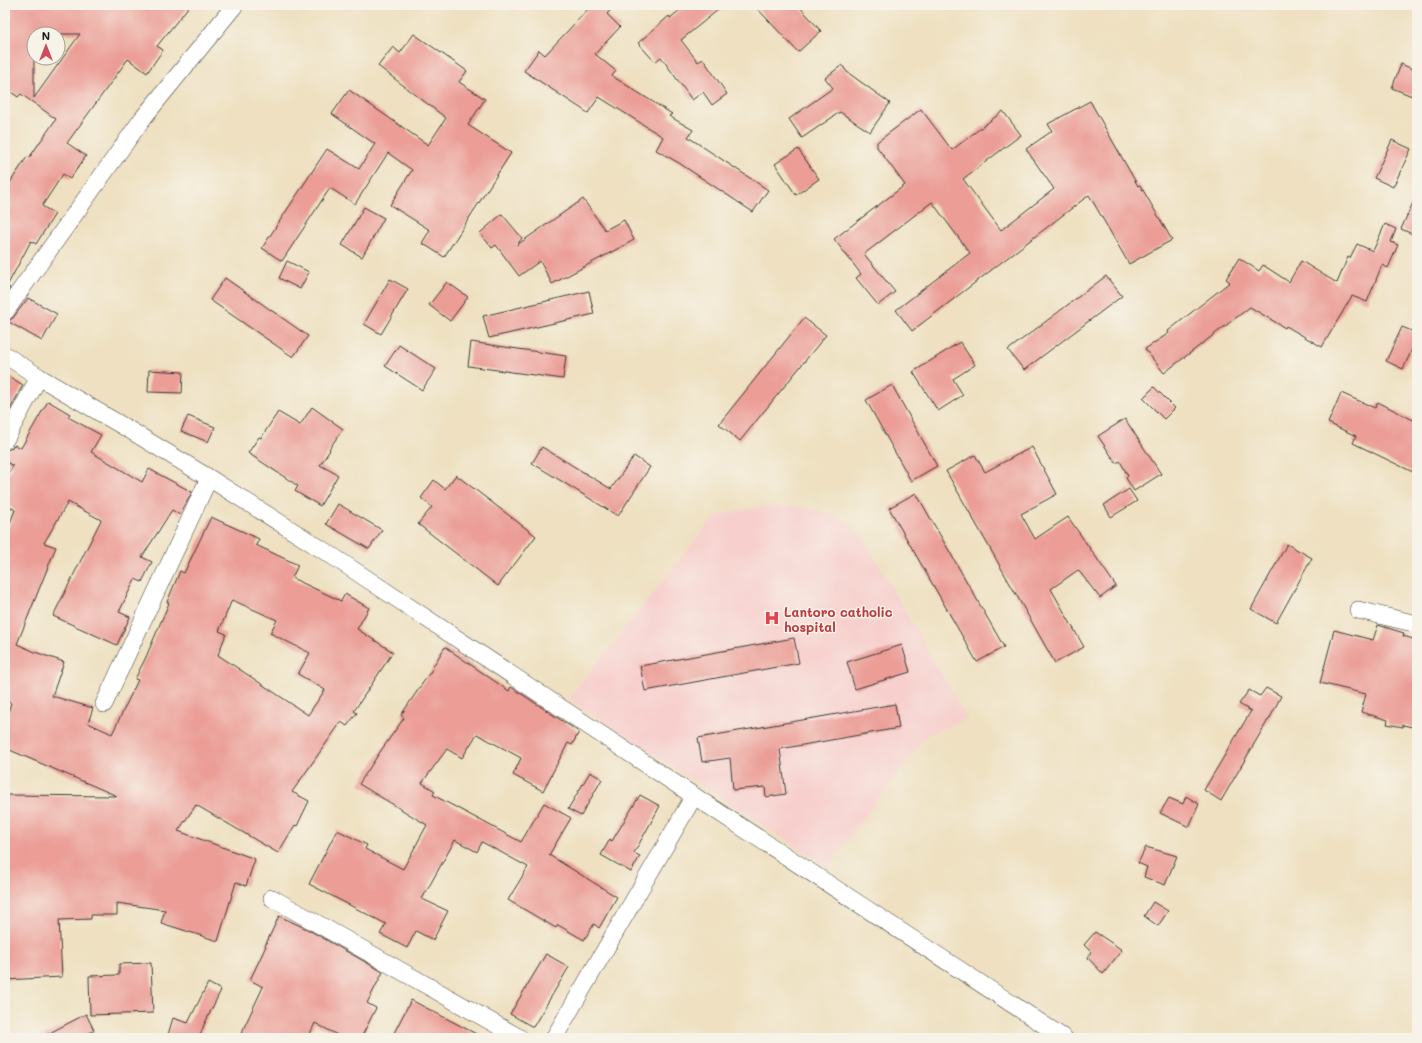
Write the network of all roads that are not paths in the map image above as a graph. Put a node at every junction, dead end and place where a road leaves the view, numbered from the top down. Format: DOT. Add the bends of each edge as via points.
graph roads {
  1 [pos="235,5"];
  2 [pos="5,312"];
  3 [pos="5,355"];
  4 [pos="39,377"];
  5 [pos="5,440"];
  6 [pos="209,478"];
  7 [pos="1358,610"];
  8 [pos="1417,624"];
  9 [pos="104,704"];
  10 [pos="694,796"];
  11 [pos="272,898"];
  12 [pos="520,1038"];
  13 [pos="554,1038"];
  14 [pos="1064,1038"];
  1 -- 2 [label="street" via="143,118"];
  3 -- 4 [label="street"];
  4 -- 5 [label="street"];
  4 -- 6 [label="street"];
  6 -- 9 [label="street"];
  6 -- 10 [label="street" via="337,559"];
  7 -- 8 [label="street"];
  10 -- 13 [label="street"];
  10 -- 14 [label="street"];
  11 -- 12 [label="street"];
}
